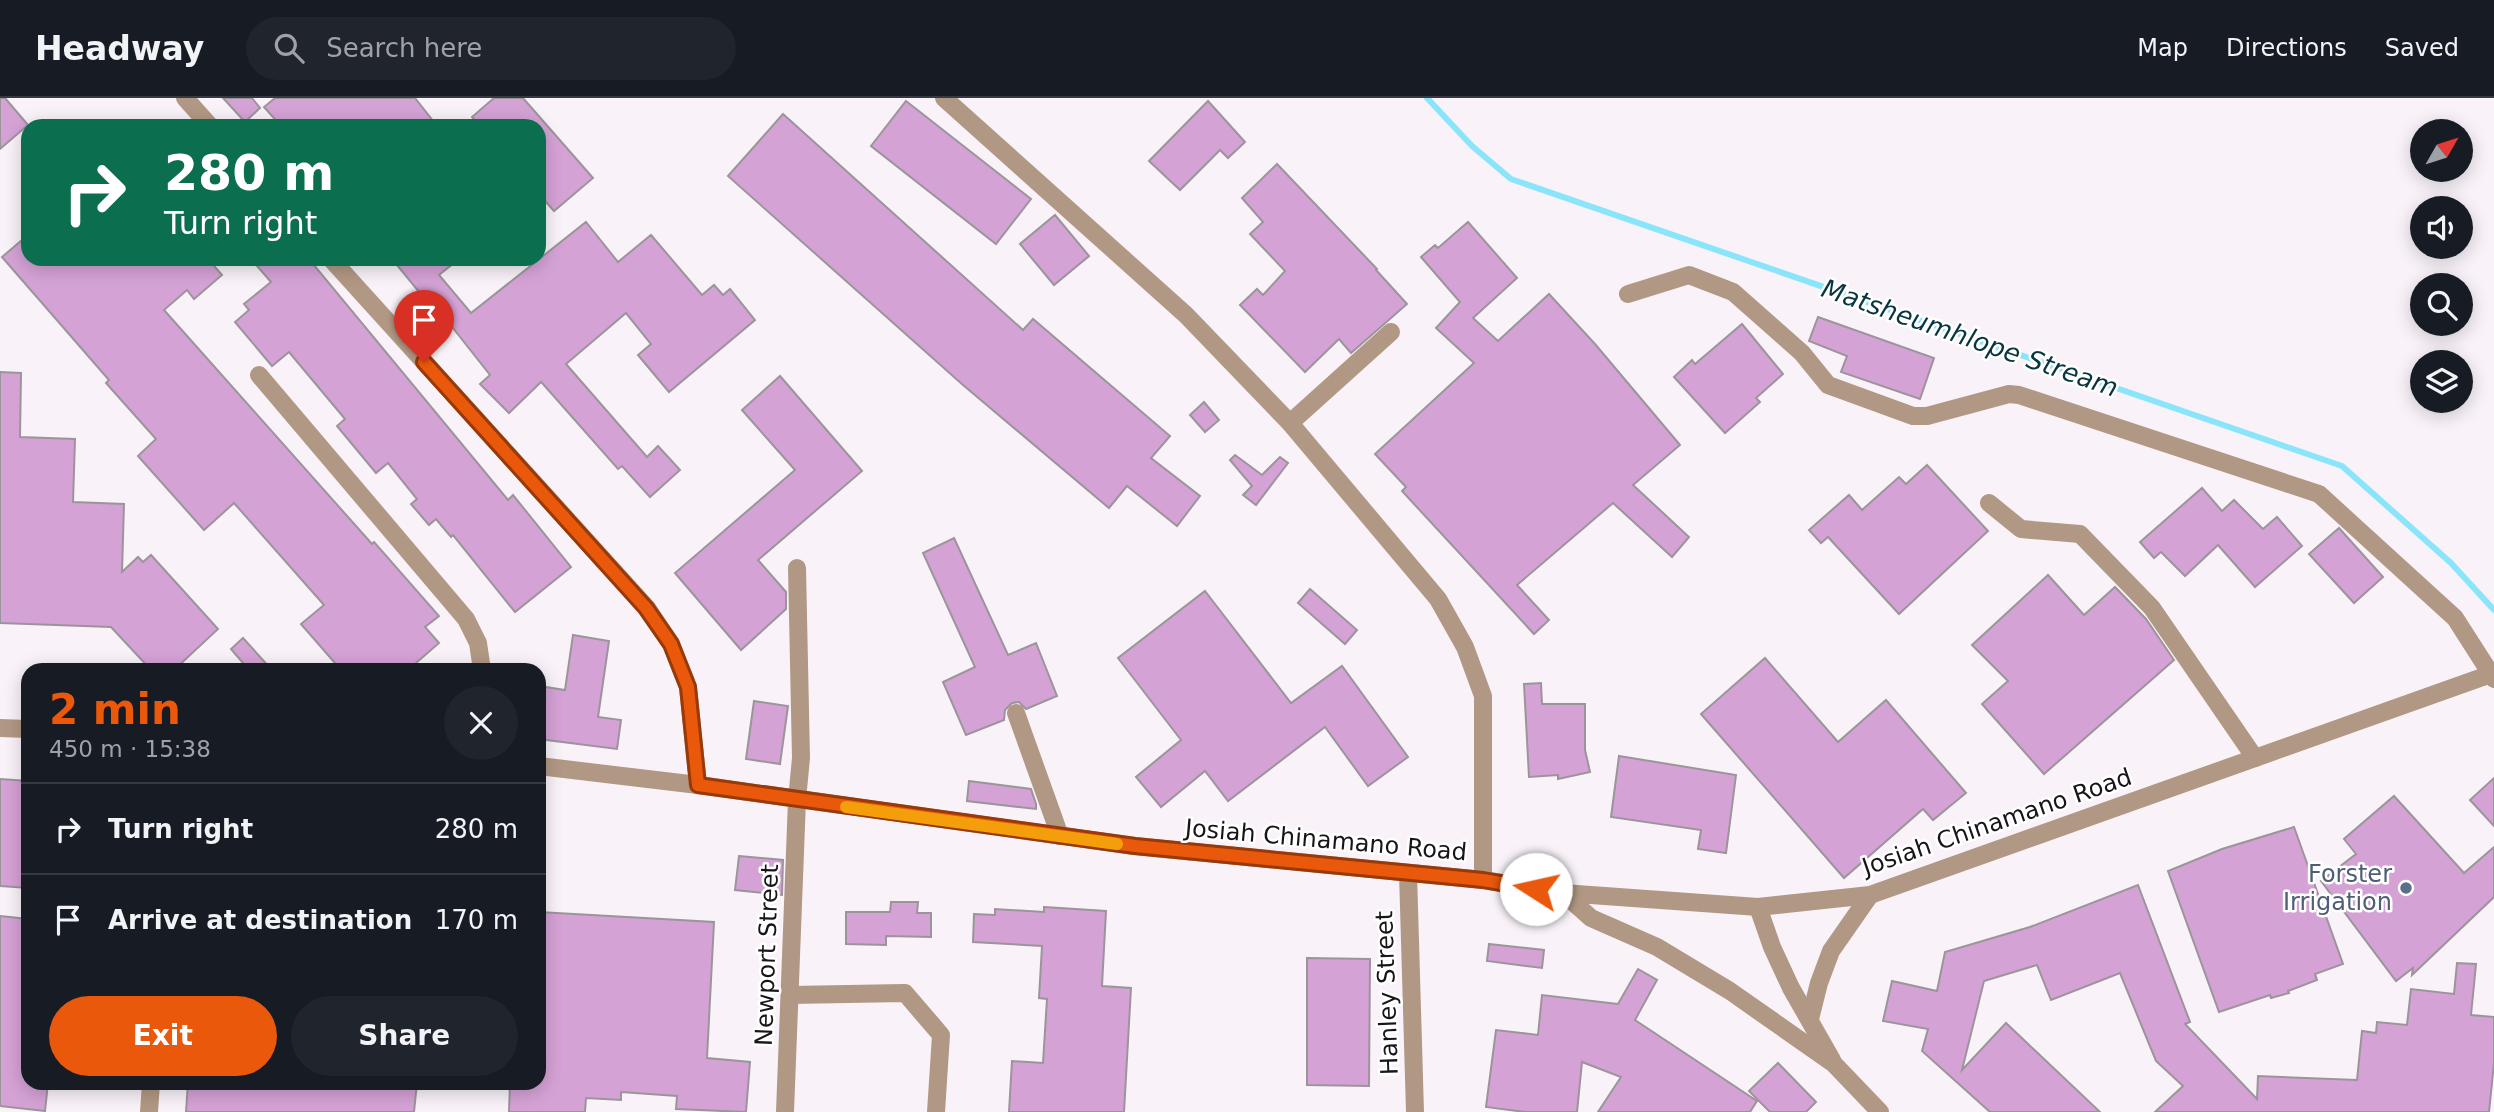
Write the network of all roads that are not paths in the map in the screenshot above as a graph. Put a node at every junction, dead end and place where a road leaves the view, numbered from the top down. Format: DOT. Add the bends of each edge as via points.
graph roads {
  1 [pos="185,98"];
  2 [pos="956,102"];
  3 [pos="204,119"];
  4 [pos="337,266"];
  5 [pos="1628,294"];
  6 [pos="1391,332"];
  7 [pos="259,375"];
  8 [pos="1290,423"];
  9 [pos="1989,503"];
  10 [pos="797,568"];
  11 [pos="481,663"];
  12 [pos="2493,675"];
  13 [pos="1016,713"];
  14 [pos="0,728"];
  15 [pos="21,729"];
  16 [pos="2255,758"];
  17 [pos="546,767"];
  18 [pos="698,785"];
  19 [pos="797,800"];
  20 [pos="1060,836"];
  21 [pos="1408,873"];
  22 [pos="1483,880"];
  23 [pos="1563,893"];
  24 [pos="1870,895"];
  25 [pos="1759,907"];
  26 [pos="790,995"];
  27 [pos="1810,1019"];
  28 [pos="1834,1063"];
  29 [pos="151,1090"];
  30 [pos="149,1112"];
  31 [pos="786,1112"];
  32 [pos="936,1112"];
  33 [pos="1415,1112"];
  34 [pos="1880,1112"];
  1 -- 3 [label="street"];
  2 -- 8 [label="street" via="1186,315"];
  4 -- 18 [label="street" via="653,617 671,644 688,687"];
  5 -- 12 [label="street" via="1689,275 1720,286 1733,292 1802,353 1828,385 1913,416 2018,395 2319,494 2455,618"];
  6 -- 8 [label="street"];
  7 -- 11 [label="street" via="466,619 478,643"];
  8 -- 22 [label="street" via="1438,599 1465,647 1483,696"];
  9 -- 16 [label="street" via="2021,529 2080,534 2152,608"];
  10 -- 19 [label="street, Newport Street" via="801,758"];
  12 -- 16 [label="street, Josiah Chinamano Road"];
  13 -- 20 [label="street"];
  14 -- 15 [label="street"];
  16 -- 24 [label="street, Josiah Chinamano Road"];
  17 -- 18 [label="street, Josiah Chinamano Road"];
  18 -- 19 [label="street, Josiah Chinamano Road"];
  19 -- 20 [label="street, Josiah Chinamano Road"];
  19 -- 26 [label="street, Newport Street"];
  20 -- 21 [label="street, Josiah Chinamano Road"];
  21 -- 22 [label="street, Josiah Chinamano Road"];
  21 -- 33 [label="street, Hanley Street"];
  22 -- 23 [label="street, Josiah Chinamano Road"];
  23 -- 25 [label="street, Josiah Chinamano Road"];
  23 -- 28 [label="street" via="1591,918 1689,964"];
  24 -- 25 [label="street, Josiah Chinamano Road"];
  24 -- 27 [label="street" via="1831,951"];
  25 -- 27 [label="street" via="1772,947"];
  26 -- 31 [label="street, Newport Street"];
  26 -- 32 [label="street" via="905,993 941,1035"];
  27 -- 28 [label="street"];
  28 -- 34 [label="street"];
  29 -- 30 [label="street"];
}
